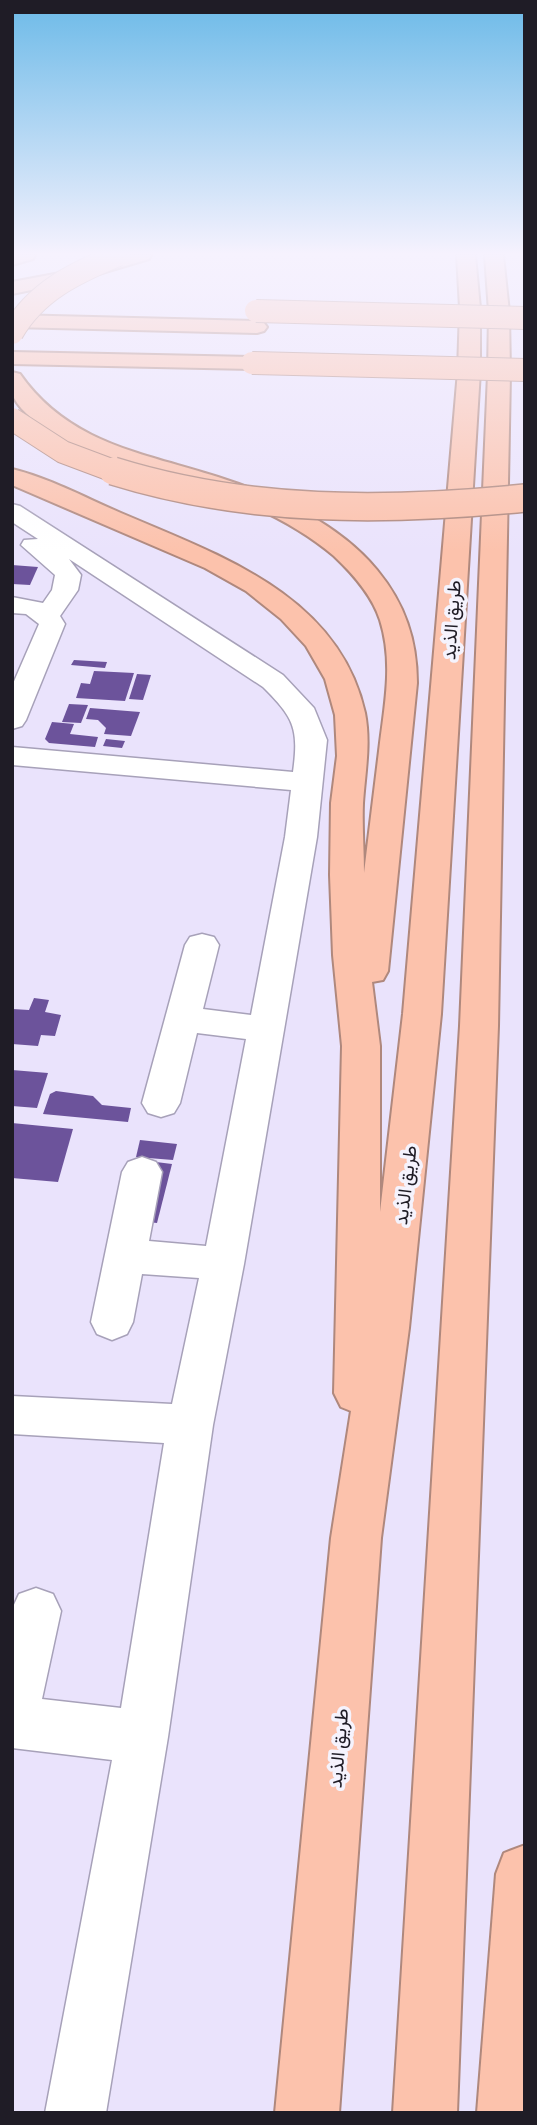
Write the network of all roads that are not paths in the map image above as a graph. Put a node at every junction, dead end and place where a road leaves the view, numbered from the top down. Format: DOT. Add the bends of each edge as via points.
graph roads {
  1 [pos="56,354"];
  2 [pos="395,354"];
  3 [pos="470,354"];
  4 [pos="499,354"];
  5 [pos="12,358"];
  6 [pos="525,370"];
  7 [pos="12,379"];
  8 [pos="12,419"];
  9 [pos="12,452"];
  10 [pos="12,476"];
  11 [pos="525,498"];
  12 [pos="12,512"];
  13 [pos="525,517"];
  14 [pos="12,531"];
  15 [pos="12,605"];
  16 [pos="47,615"];
  17 [pos="12,720"];
  18 [pos="12,756"];
  19 [pos="307,782"];
  20 [pos="202,945"];
  21 [pos="182,1019"];
  22 [pos="267,1029"];
  23 [pos="361,1046"];
  24 [pos="161,1103"];
  25 [pos="142,1172"];
  26 [pos="126,1255"];
  27 [pos="223,1264"];
  28 [pos="113,1322"];
  29 [pos="12,1416"];
  30 [pos="190,1425"];
  31 [pos="356,1538"];
  32 [pos="36,1611"];
  33 [pos="12,1720"];
  34 [pos="142,1737"];
  35 [pos="525,1874"];
  36 [pos="75,2113"];
  37 [pos="307,2113"];
  38 [pos="425,2113"];
  39 [pos="509,2113"];
  1 -- 5 [label="highway"];
  2 -- 6 [label="highway, bridge"];
  3 -- 31 [label="highway, طريق الذيد" via="422,1014 394,1276"];
  4 -- 38 [label="highway, طريق الذيد" via="479,1026"];
  7 -- 23 [label="highway" via="40,412 92,444 281,510 341,548 383,596 396,624 402,683"];
  8 -- 11 [label="highway, bridge" via="43,440 106,469 232,499 380,509"];
  9 -- 13 [label="highway" via="72,478 145,500 260,520 385,527"];
  10 -- 23 [label="highway" via="214,562 256,585 318,642 340,679 349,715 353,756 347,803 347,875"];
  12 -- 19 [label="street" via="274,681 308,724 312,740"];
  14 -- 16 [label="street" via="58,562 68,575 65,590"];
  15 -- 16 [label="street"];
  16 -- 17 [label="street" via="50,633"];
  18 -- 19 [label="street"];
  19 -- 22 [label="street"];
  20 -- 21 [label="street"];
  21 -- 22 [label="street"];
  21 -- 24 [label="street"];
  22 -- 27 [label="street"];
  23 -- 31 [label="highway"];
  25 -- 26 [label="street"];
  26 -- 27 [label="street"];
  26 -- 28 [label="street"];
  27 -- 30 [label="street"];
  29 -- 30 [label="street"];
  30 -- 34 [label="street"];
  31 -- 37 [label="highway, طريق الذيد"];
  32 -- 33 [label="street"];
  33 -- 34 [label="street"];
  34 -- 36 [label="street"];
  35 -- 39 [label="highway"];
}
